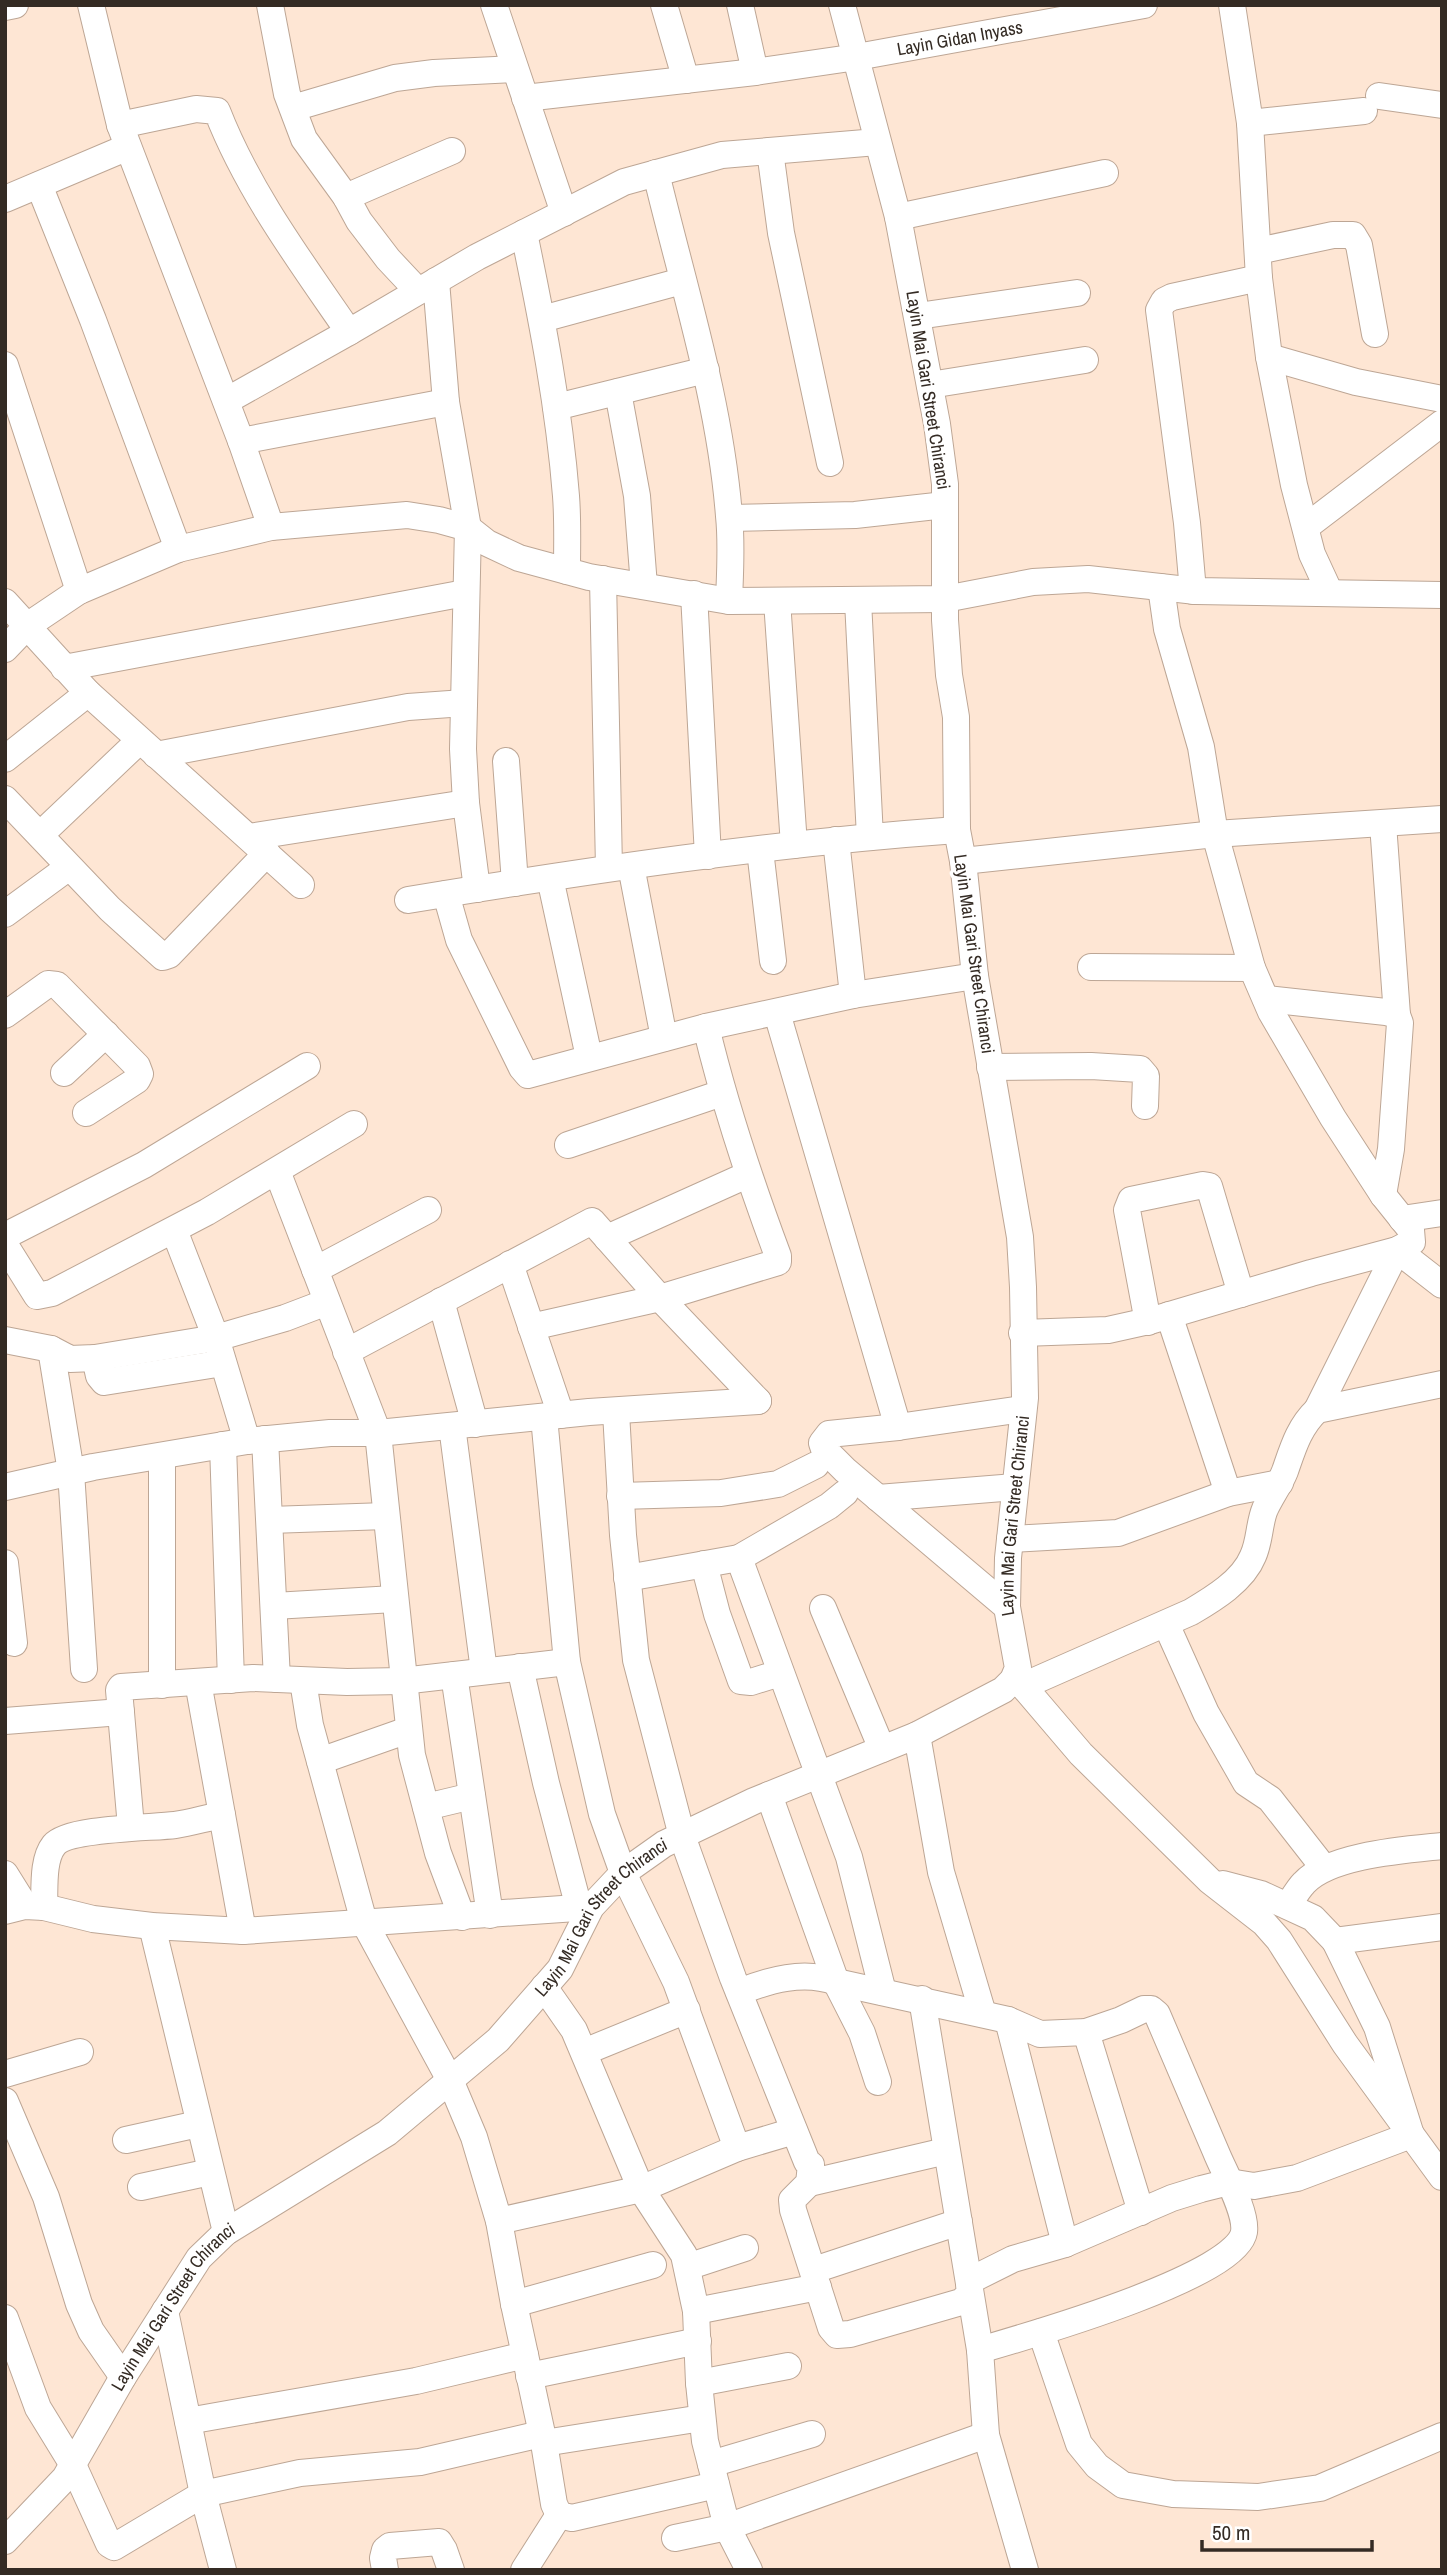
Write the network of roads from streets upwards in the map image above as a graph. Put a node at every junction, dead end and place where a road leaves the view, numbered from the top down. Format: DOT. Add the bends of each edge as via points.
graph roads {
  1 [pos="15,5"];
  2 [pos="91,5"];
  3 [pos="270,5"];
  4 [pos="494,5"];
  5 [pos="664,5"];
  6 [pos="740,5"];
  7 [pos="842,5"];
  8 [pos="1232,5"];
  9 [pos="1132,6"];
  10 [pos="5,7"];
  11 [pos="858,57"];
  12 [pos="515,69"];
  13 [pos="755,72"];
  14 [pos="687,80"];
  15 [pos="525,98"];
  16 [pos="1442,104"];
  17 [pos="293,108"];
  18 [pos="1250,123"];
  19 [pos="124,136"];
  20 [pos="877,142"];
  21 [pos="452,150"];
  22 [pos="770,151"];
  23 [pos="656,173"];
  24 [pos="1105,173"];
  25 [pos="39,185"];
  26 [pos="346,197"];
  27 [pos="5,199"];
  28 [pos="564,213"];
  29 [pos="898,217"];
  30 [pos="524,233"];
  31 [pos="1258,251"];
  32 [pos="1259,278"];
  33 [pos="682,281"];
  34 [pos="427,286"];
  35 [pos="1077,293"];
  36 [pos="918,316"];
  37 [pos="542,319"];
  38 [pos="349,332"];
  39 [pos="1375,334"];
  40 [pos="1269,357"];
  41 [pos="1085,360"];
  42 [pos="5,365"];
  43 [pos="705,370"];
  44 [pos="930,385"];
  45 [pos="618,392"];
  46 [pos="1442,400"];
  47 [pos="226,401"];
  48 [pos="446,402"];
  49 [pos="556,407"];
  50 [pos="1442,423"];
  51 [pos="241,441"];
  52 [pos="830,463"];
  53 [pos="945,505"];
  54 [pos="730,518"];
  55 [pos="271,527"];
  56 [pos="1306,527"];
  57 [pos="468,528"];
  58 [pos="178,549"];
  59 [pos="567,571"];
  60 [pos="603,579"];
  61 [pos="644,586"];
  62 [pos="1161,587"];
  63 [pos="79,591"];
  64 [pos="1193,591"];
  65 [pos="465,593"];
  66 [pos="1330,593"];
  67 [pos="694,594"];
  68 [pos="1442,595"];
  69 [pos="946,599"];
  70 [pos="729,601"];
  71 [pos="777,601"];
  72 [pos="858,601"];
  73 [pos="5,602"];
  74 [pos="27,626"];
  75 [pos="5,649"];
  76 [pos="64,668"];
  77 [pos="88,693"];
  78 [pos="464,703"];
  79 [pos="148,748"];
  80 [pos="5,759"];
  81 [pos="506,761"];
  82 [pos="5,799"];
  83 [pos="466,803"];
  84 [pos="1442,819"];
  85 [pos="1383,824"];
  86 [pos="957,830"];
  87 [pos="1215,834"];
  88 [pos="40,835"];
  89 [pos="870,836"];
  90 [pos="836,840"];
  91 [pos="258,845"];
  92 [pos="794,845"];
  93 [pos="760,850"];
  94 [pos="708,856"];
  95 [pos="963,861"];
  96 [pos="69,867"];
  97 [pos="620,867"];
  98 [pos="550,878"];
  99 [pos="514,883"];
  100 [pos="301,884"];
  101 [pos="477,889"];
  102 [pos="446,894"];
  103 [pos="408,900"];
  104 [pos="5,914"];
  105 [pos="773,961"];
  106 [pos="1091,967"];
  107 [pos="1252,968"];
  108 [pos="975,976"];
  109 [pos="853,995"];
  110 [pos="1266,999"];
  111 [pos="777,1013"];
  112 [pos="5,1015"];
  113 [pos="1397,1015"];
  114 [pos="706,1027"];
  115 [pos="106,1034"];
  116 [pos="664,1038"];
  117 [pos="589,1057"];
  118 [pos="307,1066"];
  119 [pos="990,1067"];
  120 [pos="64,1073"];
  121 [pos="722,1093"];
  122 [pos="1145,1106"];
  123 [pos="86,1113"];
  124 [pos="354,1124"];
  125 [pos="568,1145"];
  126 [pos="277,1171"];
  127 [pos="747,1175"];
  128 [pos="1383,1195"];
  129 [pos="428,1210"];
  130 [pos="1442,1213"];
  131 [pos="1402,1219"];
  132 [pos="174,1230"];
  133 [pos="5,1236"];
  134 [pos="607,1238"];
  135 [pos="5,1245"];
  136 [pos="1397,1250"];
  137 [pos="510,1264"];
  138 [pos="315,1270"];
  139 [pos="1442,1284"];
  140 [pos="1241,1294"];
  141 [pos="660,1298"];
  142 [pos="441,1301"];
  143 [pos="327,1302"];
  144 [pos="1158,1318"];
  145 [pos="531,1327"];
  146 [pos="1022,1334"];
  147 [pos="216,1338"];
  148 [pos="5,1340"];
  149 [pos="51,1349"];
  150 [pos="346,1352"];
  151 [pos="95,1358"];
  152 [pos="223,1363"];
  153 [pos="1442,1384"];
  154 [pos="1023,1409"];
  155 [pos="1317,1410"];
  156 [pos="616,1412"];
  157 [pos="552,1416"];
  158 [pos="463,1425"];
  159 [pos="898,1427"];
  160 [pos="378,1433"];
  161 [pos="245,1442"];
  162 [pos="162,1456"];
  163 [pos="816,1465"];
  164 [pos="71,1472"];
  165 [pos="1280,1483"];
  166 [pos="5,1487"];
  167 [pos="1015,1487"];
  168 [pos="845,1493"];
  169 [pos="1228,1493"];
  170 [pos="620,1496"];
  171 [pos="878,1498"];
  172 [pos="386,1516"];
  173 [pos="270,1520"];
  174 [pos="1010,1539"];
  175 [pos="739,1558"];
  176 [pos="704,1564"];
  177 [pos="5,1565"];
  178 [pos="627,1578"];
  179 [pos="394,1599"];
  180 [pos="274,1606"];
  181 [pos="1007,1607"];
  182 [pos="823,1608"];
  183 [pos="1166,1624"];
  184 [pos="14,1643"];
  185 [pos="567,1662"];
  186 [pos="520,1667"];
  187 [pos="84,1669"];
  188 [pos="484,1671"];
  189 [pos="780,1673"];
  190 [pos="454,1675"];
  191 [pos="277,1679"];
  192 [pos="231,1680"];
  193 [pos="303,1681"];
  194 [pos="402,1681"];
  195 [pos="198,1682"];
  196 [pos="1018,1683"];
  197 [pos="162,1685"];
  198 [pos="121,1713"];
  199 [pos="5,1721"];
  200 [pos="408,1730"];
  201 [pos="917,1735"];
  202 [pos="881,1749"];
  203 [pos="320,1761"];
  204 [pos="819,1775"];
  205 [pos="769,1795"];
  206 [pos="472,1796"];
  207 [pos="426,1807"];
  208 [pos="222,1815"];
  209 [pos="131,1827"];
  210 [pos="682,1836"];
  211 [pos="1442,1846"];
  212 [pos="1324,1868"];
  213 [pos="623,1873"];
  214 [pos="5,1874"];
  215 [pos="1210,1881"];
  216 [pos="1288,1906"];
  217 [pos="25,1908"];
  218 [pos="585,1908"];
  219 [pos="490,1915"];
  220 [pos="462,1917"];
  221 [pos="364,1922"];
  222 [pos="152,1926"];
  223 [pos="1442,1927"];
  224 [pos="243,1931"];
  225 [pos="1335,1941"];
  226 [pos="836,1982"];
  227 [pos="544,1987"];
  228 [pos="739,1992"];
  229 [pos="883,1992"];
  230 [pos="922,1999"];
  231 [pos="687,2010"];
  232 [pos="995,2017"];
  233 [pos="1086,2032"];
  234 [pos="80,2052"];
  235 [pos="584,2052"];
  236 [pos="5,2074"];
  237 [pos="450,2080"];
  238 [pos="878,2082"];
  239 [pos="5,2101"];
  240 [pos="198,2124"];
  241 [pos="794,2131"];
  242 [pos="1411,2135"];
  243 [pos="126,2140"];
  244 [pos="737,2148"];
  245 [pos="946,2151"];
  246 [pos="210,2172"];
  247 [pos="1442,2177"];
  248 [pos="1229,2182"];
  249 [pos="809,2183"];
  250 [pos="141,2187"];
  251 [pos="641,2189"];
  252 [pos="1141,2212"];
  253 [pos="499,2221"];
  254 [pos="959,2222"];
  255 [pos="226,2232"];
  256 [pos="1065,2245"];
  257 [pos="745,2248"];
  258 [pos="653,2265"];
  259 [pos="687,2267"];
  260 [pos="816,2279"];
  261 [pos="969,2281"];
  262 [pos="514,2304"];
  263 [pos="165,2311"];
  264 [pos="696,2311"];
  265 [pos="5,2318"];
  266 [pos="1041,2332"];
  267 [pos="698,2341"];
  268 [pos="980,2350"];
  269 [pos="527,2366"];
  270 [pos="788,2366"];
  271 [pos="123,2377"];
  272 [pos="699,2383"];
  273 [pos="702,2418"];
  274 [pos="188,2421"];
  275 [pos="811,2434"];
  276 [pos="986,2435"];
  277 [pos="1442,2436"];
  278 [pos="542,2438"];
  279 [pos="73,2465"];
  280 [pos="713,2474"];
  281 [pos="203,2494"];
  282 [pos="559,2515"];
  283 [pos="727,2527"];
  284 [pos="675,2538"];
  285 [pos="5,2541"];
  286 [pos="223,2570"];
  287 [pos="385,2570"];
  288 [pos="451,2570"];
  289 [pos="524,2570"];
  290 [pos="749,2570"];
  291 [pos="1025,2570"];
  1 -- 10 [label="street"];
  2 -- 19 [label="street"];
  3 -- 17 [label="street"];
  4 -- 12 [label="street"];
  5 -- 14 [label="street"];
  6 -- 13 [label="street"];
  7 -- 11 [label="street, Layin Mai Gari Street Chiranci"];
  8 -- 18 [label="street"];
  9 -- 11 [label="street, Layin Gidan Inyass"];
  11 -- 13 [label="street, Layin Gidan Inyass"];
  11 -- 20 [label="street, Layin Mai Gari Street Chiranci"];
  12 -- 15 [label="street"];
  12 -- 17 [label="street" via="395,78"];
  13 -- 14 [label="street, Layin Gidan Inyass"];
  14 -- 15 [label="street, Layin Gidan Inyass"];
  15 -- 28 [label="street"];
  16 -- 18 [label="street" via="1372,103"];
  17 -- 26 [label="street" via="304,139"];
  18 -- 31 [label="street"];
  19 -- 25 [label="street"];
  19 -- 38 [label="street" via="196,109 217,111 267,210"];
  19 -- 47 [label="street"];
  20 -- 22 [label="street"];
  20 -- 29 [label="street, Layin Mai Gari Street Chiranci"];
  21 -- 26 [label="street"];
  22 -- 23 [label="street" via="722,155"];
  22 -- 52 [label="street" via="781,233"];
  23 -- 28 [label="street" via="624,182"];
  23 -- 33 [label="street"];
  24 -- 29 [label="street"];
  25 -- 27 [label="street"];
  25 -- 58 [label="street"];
  26 -- 34 [label="street" via="388,259"];
  28 -- 30 [label="street"];
  29 -- 36 [label="street, Layin Mai Gari Street Chiranci"];
  30 -- 34 [label="street"];
  30 -- 37 [label="street"];
  31 -- 32 [label="street"];
  31 -- 39 [label="street" via="1353,235 1359,245"];
  32 -- 40 [label="street"];
  32 -- 64 [label="street" via="1172,297 1159,310"];
  33 -- 37 [label="street"];
  33 -- 43 [label="street"];
  34 -- 38 [label="street"];
  34 -- 48 [label="street"];
  35 -- 36 [label="street"];
  36 -- 44 [label="street, Layin Mai Gari Street Chiranci"];
  37 -- 49 [label="street"];
  38 -- 47 [label="street"];
  40 -- 46 [label="street"];
  40 -- 56 [label="street"];
  41 -- 44 [label="street"];
  42 -- 63 [label="street"];
  43 -- 45 [label="street"];
  43 -- 54 [label="street"];
  44 -- 53 [label="street, Layin Mai Gari Street Chiranci"];
  45 -- 49 [label="street"];
  45 -- 61 [label="street" via="637,496"];
  47 -- 51 [label="street"];
  48 -- 51 [label="street"];
  48 -- 57 [label="street"];
  49 -- 59 [label="street" via="566,499"];
  50 -- 56 [label="street"];
  51 -- 55 [label="street"];
  53 -- 54 [label="street" via="855,515"];
  53 -- 69 [label="street, Layin Mai Gari Street Chiranci"];
  54 -- 70 [label="street"];
  55 -- 57 [label="street" via="407,514"];
  55 -- 58 [label="street"];
  56 -- 66 [label="street" via="1312,554"];
  57 -- 59 [label="street" via="519,558"];
  57 -- 65 [label="street"];
  58 -- 63 [label="street"];
  59 -- 60 [label="street"];
  60 -- 61 [label="street"];
  60 -- 97 [label="street"];
  61 -- 67 [label="street"];
  62 -- 64 [label="street"];
  62 -- 69 [label="street" via="1088,579 1033,582"];
  62 -- 87 [label="street" via="1167,629 1201,747"];
  63 -- 74 [label="street"];
  64 -- 66 [label="street"];
  65 -- 76 [label="street"];
  65 -- 78 [label="street"];
  66 -- 68 [label="street"];
  67 -- 70 [label="street"];
  67 -- 94 [label="street"];
  69 -- 72 [label="street"];
  69 -- 86 [label="street, Layin Mai Gari Street Chiranci" via="956,717"];
  70 -- 71 [label="street"];
  71 -- 72 [label="street"];
  71 -- 92 [label="street"];
  72 -- 89 [label="street"];
  73 -- 74 [label="street"];
  74 -- 75 [label="street"];
  74 -- 76 [label="street"];
  76 -- 77 [label="street"];
  77 -- 79 [label="street"];
  77 -- 80 [label="street"];
  78 -- 79 [label="street" via="408,707"];
  78 -- 83 [label="street"];
  79 -- 88 [label="street"];
  79 -- 91 [label="street"];
  81 -- 99 [label="street"];
  82 -- 88 [label="street"];
  83 -- 91 [label="street"];
  83 -- 101 [label="street"];
  84 -- 85 [label="street"];
  85 -- 87 [label="street"];
  85 -- 113 [label="street"];
  86 -- 89 [label="street"];
  86 -- 95 [label="street, Layin Mai Gari Street Chiranci"];
  87 -- 95 [label="street"];
  87 -- 107 [label="street"];
  88 -- 96 [label="street"];
  89 -- 90 [label="street"];
  90 -- 92 [label="street"];
  90 -- 109 [label="street"];
  91 -- 96 [label="street" via="166,957"];
  91 -- 100 [label="street"];
  92 -- 93 [label="street"];
  93 -- 94 [label="street"];
  93 -- 105 [label="street"];
  94 -- 97 [label="street"];
  95 -- 108 [label="street, Layin Mai Gari Street Chiranci"];
  96 -- 104 [label="street"];
  97 -- 98 [label="street"];
  97 -- 116 [label="street"];
  98 -- 99 [label="street"];
  98 -- 117 [label="street"];
  99 -- 101 [label="street"];
  101 -- 102 [label="street"];
  102 -- 103 [label="street"];
  102 -- 117 [label="street" via="459,940 528,1075"];
  106 -- 107 [label="street"];
  107 -- 110 [label="street"];
  108 -- 109 [label="street"];
  108 -- 119 [label="street, Layin Mai Gari Street Chiranci"];
  109 -- 111 [label="street"];
  110 -- 113 [label="street"];
  110 -- 128 [label="street"];
  111 -- 114 [label="street"];
  111 -- 159 [label="street"];
  112 -- 115 [label="street" via="48,984 57,985"];
  113 -- 128 [label="street" via="1392,1135"];
  114 -- 116 [label="street"];
  114 -- 121 [label="street"];
  115 -- 120 [label="street"];
  115 -- 123 [label="street" via="138,1066 140,1074"];
  116 -- 117 [label="street"];
  118 -- 133 [label="street" via="144,1165"];
  119 -- 122 [label="street" via="1140,1069 1146,1076"];
  119 -- 146 [label="street, Layin Mai Gari Street Chiranci" via="1020,1237"];
  121 -- 125 [label="street"];
  121 -- 127 [label="street"];
  124 -- 126 [label="street"];
  126 -- 132 [label="street"];
  126 -- 138 [label="street"];
  127 -- 134 [label="street"];
  127 -- 141 [label="street" via="778,1262"];
  128 -- 131 [label="street"];
  129 -- 138 [label="street"];
  130 -- 131 [label="street"];
  131 -- 136 [label="street" via="1411,1230 1412,1242"];
  132 -- 135 [label="street" via="44,1296 37,1296"];
  132 -- 147 [label="street"];
  134 -- 137 [label="street" via="592,1221"];
  134 -- 141 [label="street"];
  136 -- 139 [label="street"];
  136 -- 140 [label="street"];
  136 -- 155 [label="street"];
  137 -- 142 [label="street"];
  137 -- 145 [label="street"];
  138 -- 143 [label="street"];
  140 -- 144 [label="street"];
  140 -- 144 [label="street" via="1209,1186 1131,1200 1127,1210"];
  141 -- 145 [label="street"];
  141 -- 156 [label="street" via="758,1401"];
  142 -- 150 [label="street"];
  142 -- 158 [label="street"];
  143 -- 147 [label="street"];
  143 -- 150 [label="street"];
  144 -- 146 [label="street" via="1108,1330"];
  144 -- 169 [label="street"];
  145 -- 157 [label="street"];
  146 -- 154 [label="street, Layin Mai Gari Street Chiranci"];
  147 -- 151 [label="street"];
  147 -- 152 [label="street"];
  148 -- 149 [label="street"];
  149 -- 151 [label="street" via="70,1359"];
  149 -- 164 [label="street"];
  150 -- 160 [label="street"];
  151 -- 152 [label="street" via="104,1382"];
  152 -- 161 [label="street"];
  153 -- 155 [label="street"];
  154 -- 159 [label="street"];
  154 -- 167 [label="street, Layin Mai Gari Street Chiranci"];
  155 -- 165 [label="street" via="1296,1438"];
  156 -- 157 [label="street"];
  156 -- 170 [label="street"];
  157 -- 158 [label="street"];
  157 -- 185 [label="street"];
  158 -- 160 [label="street"];
  158 -- 188 [label="street"];
  159 -- 171 [label="street" via="829,1434 822,1443 845,1471"];
  160 -- 161 [label="street"];
  160 -- 172 [label="street"];
  161 -- 162 [label="street"];
  161 -- 173 [label="street"];
  161 -- 192 [label="street"];
  162 -- 164 [label="street"];
  162 -- 197 [label="street"];
  163 -- 170 [label="street" via="778,1484 721,1493"];
  164 -- 166 [label="street"];
  164 -- 187 [label="street"];
  165 -- 169 [label="street"];
  165 -- 183 [label="street" via="1265,1510 1253,1558 1238,1577 1215,1597"];
  167 -- 171 [label="street"];
  167 -- 174 [label="street, Layin Mai Gari Street Chiranci"];
  168 -- 175 [label="street"];
  169 -- 174 [label="street" via="1118,1533"];
  170 -- 178 [label="street"];
  171 -- 181 [label="street"];
  172 -- 173 [label="street"];
  172 -- 179 [label="street"];
  173 -- 180 [label="street"];
  174 -- 181 [label="street, Layin Mai Gari Street Chiranci"];
  175 -- 176 [label="street"];
  175 -- 189 [label="street"];
  176 -- 178 [label="street"];
  176 -- 189 [label="street" via="741,1681"];
  177 -- 184 [label="street"];
  178 -- 210 [label="street" via="636,1660"];
  179 -- 180 [label="street"];
  179 -- 194 [label="street"];
  180 -- 191 [label="street"];
  181 -- 196 [label="street, Layin Mai Gari Street Chiranci"];
  182 -- 202 [label="street"];
  183 -- 196 [label="street"];
  183 -- 212 [label="street" via="1206,1713 1246,1783 1270,1799"];
  185 -- 186 [label="street"];
  185 -- 213 [label="street" via="602,1814"];
  186 -- 188 [label="street"];
  186 -- 218 [label="street" via="546,1783"];
  188 -- 190 [label="street"];
  189 -- 204 [label="street"];
  190 -- 194 [label="street"];
  190 -- 206 [label="street"];
  191 -- 192 [label="street"];
  191 -- 193 [label="street"];
  192 -- 195 [label="street"];
  193 -- 194 [label="street"];
  193 -- 203 [label="street"];
  194 -- 200 [label="street"];
  195 -- 197 [label="street"];
  195 -- 208 [label="street"];
  196 -- 201 [label="street, Layin Mai Gari Street Chiranci"];
  196 -- 215 [label="street" via="1081,1754"];
  197 -- 198 [label="street" via="121,1687"];
  198 -- 199 [label="street"];
  198 -- 209 [label="street"];
  200 -- 203 [label="street"];
  200 -- 207 [label="street"];
  201 -- 202 [label="street, Layin Mai Gari Street Chiranci"];
  201 -- 232 [label="street" via="944,1885"];
  202 -- 204 [label="street, Layin Mai Gari Street Chiranci"];
  203 -- 221 [label="street"];
  204 -- 205 [label="street, Layin Mai Gari Street Chiranci"];
  204 -- 229 [label="street" via="849,1857"];
  205 -- 210 [label="street, Layin Mai Gari Street Chiranci"];
  205 -- 226 [label="street"];
  206 -- 207 [label="street"];
  206 -- 219 [label="street"];
  207 -- 220 [label="street"];
  208 -- 209 [label="street" via="174,1825"];
  208 -- 224 [label="street"];
  209 -- 217 [label="street" via="65,1837 55,1843"];
  210 -- 213 [label="street, Layin Mai Gari Street Chiranci"];
  210 -- 228 [label="street"];
  211 -- 212 [label="street"];
  212 -- 216 [label="street" via="1304,1882"];
  213 -- 218 [label="street, Layin Mai Gari Street Chiranci"];
  213 -- 231 [label="street"];
  214 -- 217 [label="street"];
  215 -- 216 [label="street"];
  215 -- 242 [label="street" via="1279,1940 1345,2044"];
  216 -- 225 [label="street" via="1313,1918"];
  217 -- 222 [label="street"];
  218 -- 219 [label="street"];
  218 -- 227 [label="street, Layin Mai Gari Street Chiranci" via="560,1969"];
  219 -- 220 [label="street"];
  220 -- 221 [label="street"];
  221 -- 224 [label="street"];
  221 -- 237 [label="street"];
  222 -- 224 [label="street"];
  222 -- 240 [label="street"];
  223 -- 225 [label="street"];
  225 -- 242 [label="street" via="1377,2027"];
  226 -- 228 [label="street" via="802,1977"];
  226 -- 229 [label="street"];
  226 -- 238 [label="street" via="862,2033"];
  227 -- 235 [label="street"];
  227 -- 237 [label="street, Layin Mai Gari Street Chiranci" via="498,2040"];
  228 -- 241 [label="street"];
  229 -- 230 [label="street"];
  230 -- 232 [label="street"];
  230 -- 245 [label="street"];
  231 -- 235 [label="street"];
  231 -- 244 [label="street"];
  232 -- 233 [label="street" via="1040,2034"];
  232 -- 256 [label="street" via="1032,2123"];
  233 -- 248 [label="street" via="1144,2009 1157,2014"];
  233 -- 252 [label="street"];
  234 -- 236 [label="street"];
  235 -- 251 [label="street"];
  237 -- 253 [label="street" via="474,2137"];
  237 -- 255 [label="street, Layin Mai Gari Street Chiranci" via="387,2133"];
  239 -- 271 [label="street" via="46,2197 91,2331"];
  240 -- 243 [label="street"];
  240 -- 246 [label="street"];
  241 -- 244 [label="street"];
  241 -- 249 [label="street" via="811,2165"];
  242 -- 247 [label="street"];
  242 -- 248 [label="street" via="1297,2178 1254,2186"];
  244 -- 251 [label="street"];
  245 -- 249 [label="street"];
  245 -- 254 [label="street"];
  246 -- 250 [label="street"];
  246 -- 255 [label="street"];
  248 -- 252 [label="street"];
  248 -- 266 [label="street" via="1244,2220 1244,2235 1237,2246 1204,2270 1169,2287"];
  249 -- 260 [label="street" via="792,2200"];
  251 -- 253 [label="street"];
  251 -- 259 [label="street" via="684,2255"];
  252 -- 256 [label="street"];
  253 -- 262 [label="street"];
  254 -- 260 [label="street"];
  254 -- 261 [label="street"];
  255 -- 263 [label="street, Layin Mai Gari Street Chiranci" via="199,2259"];
  256 -- 261 [label="street" via="1013,2259"];
  257 -- 259 [label="street"];
  258 -- 262 [label="street"];
  259 -- 264 [label="street"];
  260 -- 261 [label="street" via="837,2335 961,2302 970,2294"];
  260 -- 264 [label="street"];
  261 -- 268 [label="street"];
  262 -- 269 [label="street"];
  263 -- 271 [label="street, Layin Mai Gari Street Chiranci"];
  263 -- 274 [label="street"];
  264 -- 267 [label="street"];
  265 -- 279 [label="street" via="38,2408"];
  266 -- 268 [label="street"];
  266 -- 277 [label="street" via="1079,2444 1097,2466 1123,2485 1173,2494 1258,2497 1320,2488"];
  267 -- 269 [label="street"];
  267 -- 272 [label="street"];
  268 -- 276 [label="street"];
  269 -- 274 [label="street"];
  269 -- 278 [label="street"];
  270 -- 272 [label="street"];
  271 -- 279 [label="street, Layin Mai Gari Street Chiranci"];
  272 -- 273 [label="street"];
  273 -- 278 [label="street"];
  273 -- 280 [label="street"];
  274 -- 281 [label="street"];
  275 -- 280 [label="street"];
  276 -- 283 [label="street"];
  276 -- 291 [label="street"];
  278 -- 281 [label="street" via="420,2462 300,2473"];
  278 -- 282 [label="street"];
  279 -- 281 [label="street" via="114,2547"];
  279 -- 285 [label="street, Layin Mai Gari Street Chiranci"];
  280 -- 282 [label="street" via="572,2518"];
  280 -- 283 [label="street"];
  281 -- 286 [label="street"];
  282 -- 289 [label="street"];
  283 -- 284 [label="street"];
  283 -- 290 [label="street"];
  287 -- 288 [label="street" via="385,2550 390,2546 439,2542"];
}
